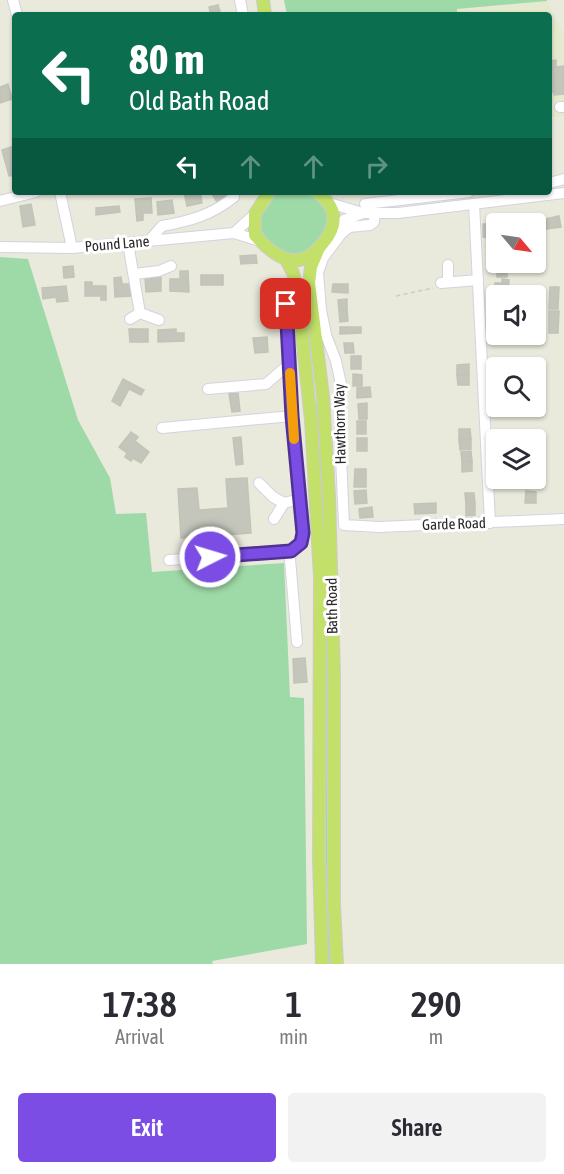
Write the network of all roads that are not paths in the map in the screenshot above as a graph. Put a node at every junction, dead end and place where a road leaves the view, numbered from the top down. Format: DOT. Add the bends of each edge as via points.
graph roads {
  1 [pos="24,195"];
  2 [pos="61,195"];
  3 [pos="267,195"];
  4 [pos="321,195"];
  5 [pos="442,195"];
  6 [pos="548,195"];
  7 [pos="234,197"];
  8 [pos="397,200"];
  9 [pos="0,201"];
  10 [pos="330,203"];
  11 [pos="474,204"];
  12 [pos="364,209"];
  13 [pos="375,213"];
  14 [pos="398,213"];
  15 [pos="255,214"];
  16 [pos="332,230"];
  17 [pos="234,233"];
  18 [pos="149,241"];
  19 [pos="260,241"];
  20 [pos="128,243"];
  21 [pos="0,247"];
  22 [pos="72,248"];
  23 [pos="318,250"];
  24 [pos="286,259"];
  25 [pos="448,265"];
  26 [pos="171,266"];
  27 [pos="135,274"];
  28 [pos="478,280"];
  29 [pos="286,304"];
  30 [pos="140,313"];
  31 [pos="130,319"];
  32 [pos="159,320"];
  33 [pos="289,364"];
  34 [pos="208,389"];
  35 [pos="323,396"];
  36 [pos="309,399"];
  37 [pos="292,402"];
  38 [pos="292,416"];
  39 [pos="162,428"];
  40 [pos="259,483"];
  41 [pos="300,498"];
  42 [pos="284,503"];
  43 [pos="274,519"];
  44 [pos="564,519"];
  45 [pos="490,523"];
  46 [pos="344,525"];
  47 [pos="291,551"];
  48 [pos="169,560"];
  49 [pos="297,642"];
  50 [pos="322,964"];
  51 [pos="337,964"];
  1 -- 9 [label="street"];
  2 -- 22 [label="street"];
  3 -- 15 [label="main road"];
  4 -- 10 [label="main road"];
  5 -- 8 [label="street"];
  6 -- 11 [label="street"];
  7 -- 18 [label="street" via="200,218 162,225"];
  8 -- 12 [label="street"];
  8 -- 14 [label="street"];
  10 -- 12 [label="street"];
  10 -- 16 [label="main road" via="334,215"];
  11 -- 14 [label="street"];
  11 -- 28 [label="street"];
  12 -- 13 [label="street"];
  12 -- 16 [label="street"];
  13 -- 14 [label="street"];
  13 -- 46 [label="street, Hawthorn Way" via="370,225 346,229 323,258 318,273 326,335 341,384"];
  15 -- 17 [label="street"];
  15 -- 19 [label="main road" via="254,232"];
  16 -- 23 [label="main road, Bath Road"];
  17 -- 18 [label="street, Pound Lane"];
  17 -- 19 [label="street, Pound Lane"];
  18 -- 20 [label="street, Pound Lane"];
  19 -- 24 [label="main road"];
  20 -- 22 [label="street, Pound Lane"];
  20 -- 27 [label="street" via="128,265"];
  21 -- 22 [label="street, Pound Lane"];
  23 -- 24 [label="main road" via="302,261"];
  23 -- 35 [label="main road, Bath Road" via="309,283"];
  24 -- 36 [label="main road, Bath Road" via="296,282"];
  25 -- 28 [label="street" via="445,282"];
  26 -- 27 [label="street" via="163,275"];
  27 -- 30 [label="street"];
  28 -- 45 [label="street"];
  29 -- 33 [label="street"];
  30 -- 31 [label="street"];
  30 -- 32 [label="street"];
  33 -- 34 [label="street" via="266,384"];
  33 -- 37 [label="street"];
  35 -- 36 [label="main road"];
  35 -- 51 [label="main road, Bath Road" via="332,598"];
  36 -- 37 [label="street"];
  36 -- 50 [label="main road, Bath Road" via="320,577"];
  37 -- 38 [label="street"];
  38 -- 39 [label="street"];
  38 -- 41 [label="street"];
  40 -- 42 [label="street"];
  41 -- 42 [label="street"];
  41 -- 47 [label="street" via="303,533 301,543"];
  42 -- 43 [label="street"];
  44 -- 45 [label="street, Garde Road"];
  45 -- 46 [label="street, Garde Road"];
  47 -- 48 [label="street"];
  47 -- 49 [label="street"];
}
